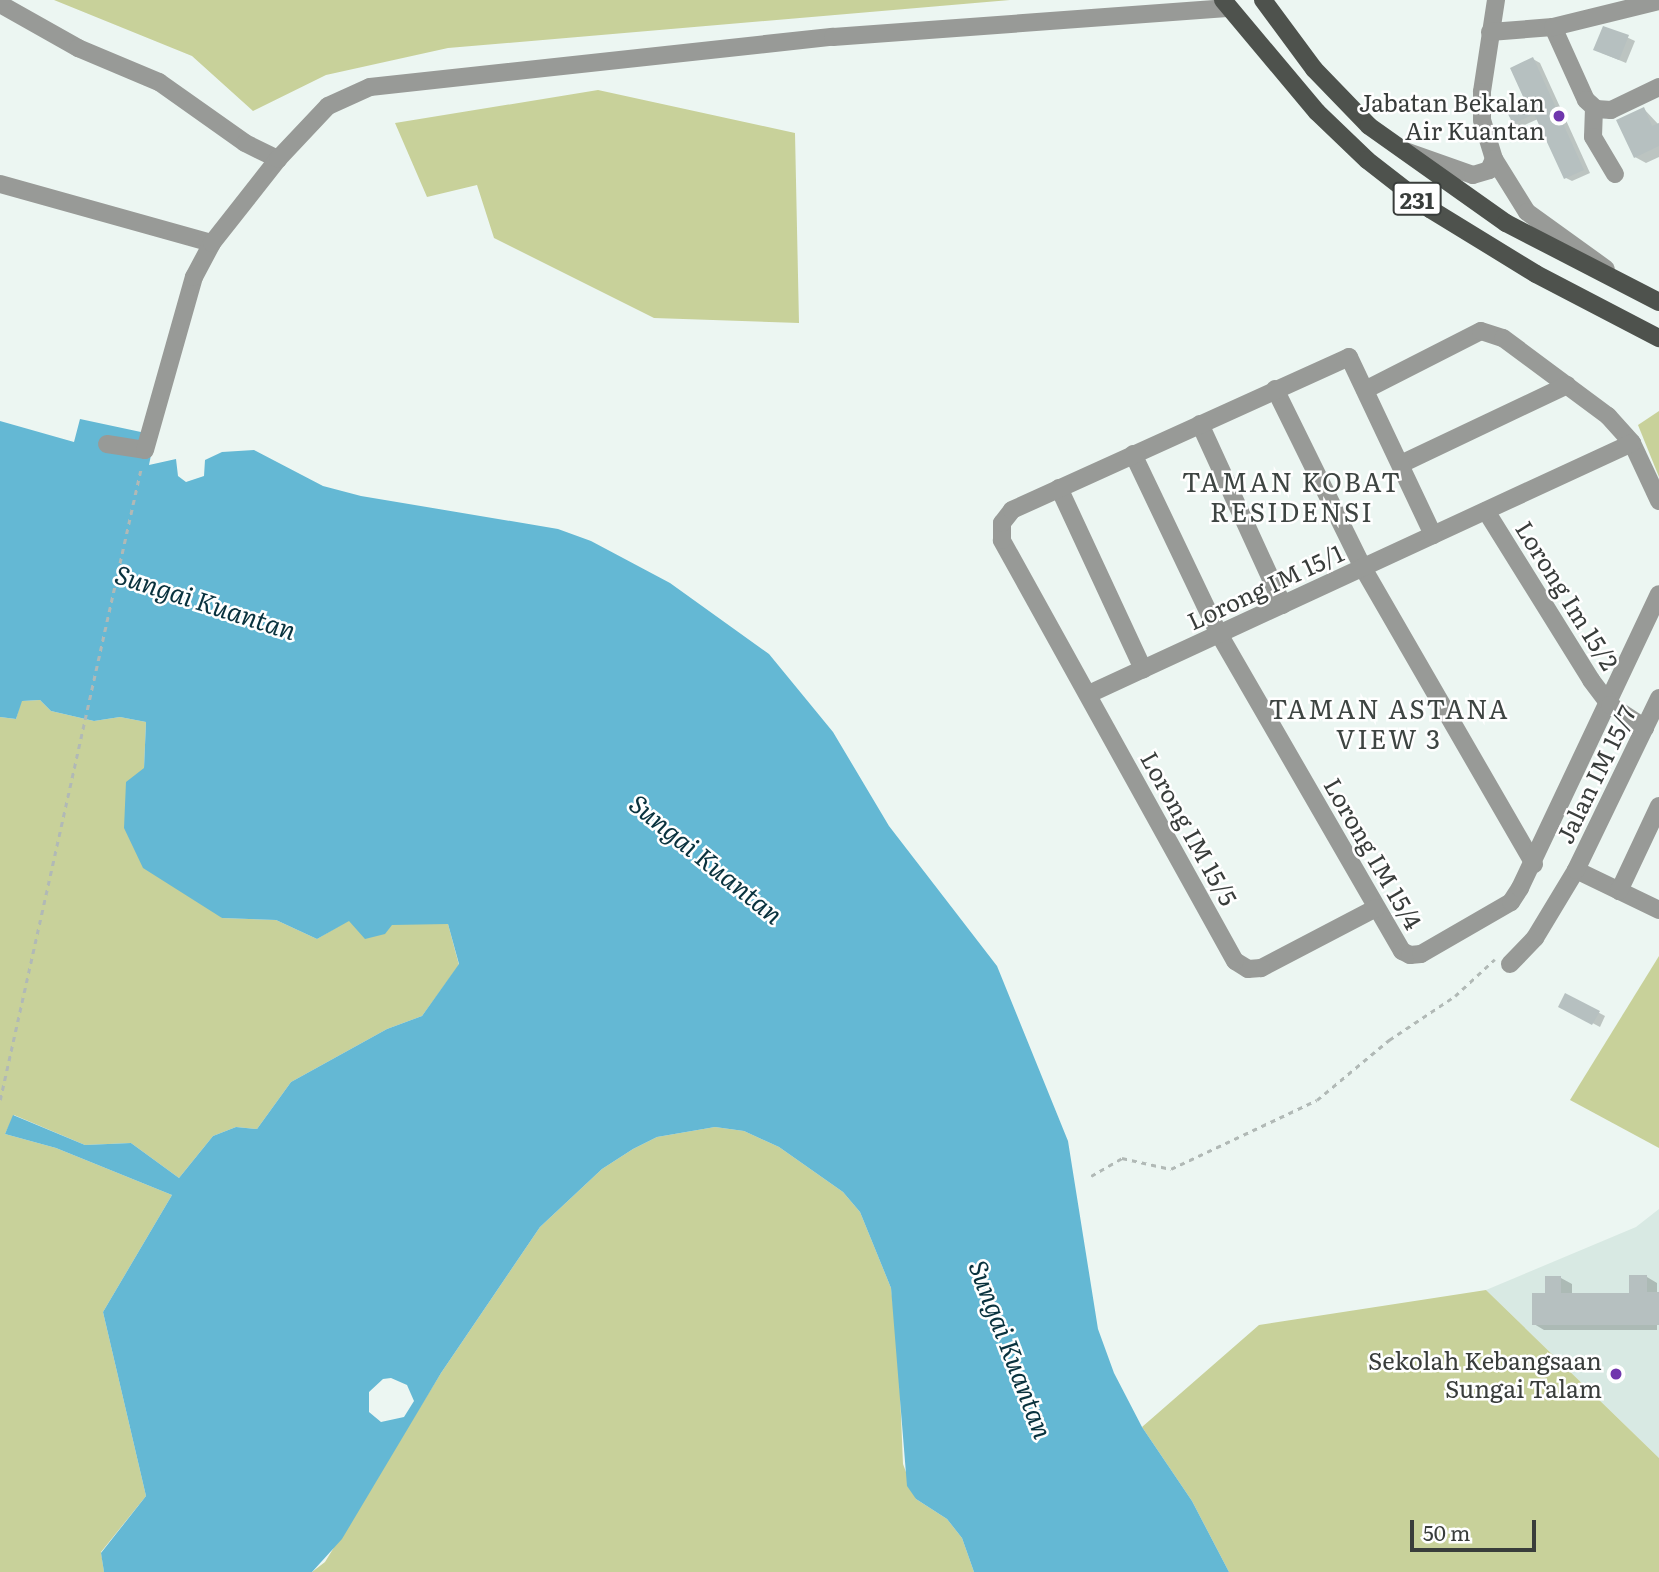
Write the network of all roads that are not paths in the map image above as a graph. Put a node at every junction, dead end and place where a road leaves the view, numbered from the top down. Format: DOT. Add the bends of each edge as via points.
graph roads {
  1 [pos="1263,0"];
  2 [pos="1496,0"];
  3 [pos="1659,1"];
  4 [pos="0,4"];
  5 [pos="1225,4"];
  6 [pos="1553,27"];
  7 [pos="1490,32"];
  8 [pos="1659,87"];
  9 [pos="1594,108"];
  10 [pos="1405,150"];
  11 [pos="278,159"];
  12 [pos="1494,159"];
  13 [pos="1615,174"];
  14 [pos="0,184"];
  15 [pos="212,243"];
  16 [pos="1637,292"];
  17 [pos="1659,302"];
  18 [pos="1659,338"];
  19 [pos="1567,386"];
  20 [pos="1275,389"];
  21 [pos="1366,390"];
  22 [pos="1200,424"];
  23 [pos="1632,443"];
  24 [pos="107,444"];
  25 [pos="1133,454"];
  26 [pos="1401,464"];
  27 [pos="1059,488"];
  28 [pos="1659,501"];
  29 [pos="1486,511"];
  30 [pos="1433,535"];
  31 [pos="1363,568"];
  32 [pos="1659,594"];
  33 [pos="1283,605"];
  34 [pos="1219,634"];
  35 [pos="1143,669"];
  36 [pos="1089,694"];
  37 [pos="1659,698"];
  38 [pos="1610,705"];
  39 [pos="1645,728"];
  40 [pos="1659,806"];
  41 [pos="1534,864"];
  42 [pos="1576,870"];
  43 [pos="1619,891"];
  44 [pos="1376,908"];
  45 [pos="1659,910"];
  46 [pos="1510,964"];
  1 -- 10 [label="main road, 231" via="1314,69 1369,126"];
  2 -- 7 [label="street"];
  3 -- 6 [label="street"];
  4 -- 11 [label="street" via="78,48 159,82 245,143"];
  5 -- 11 [label="street" via="833,37 370,87 328,106"];
  5 -- 18 [label="main road, 231" via="1317,112 1367,160 1430,209 1536,274"];
  6 -- 7 [label="street"];
  6 -- 9 [label="street" via="1586,100"];
  7 -- 12 [label="street" via="1482,120"];
  8 -- 9 [label="street" via="1611,110"];
  9 -- 13 [label="street" via="1593,137"];
  10 -- 12 [label="street" via="1473,175 1489,170"];
  10 -- 16 [label="main road, 231" via="1506,223"];
  11 -- 15 [label="street"];
  12 -- 16 [label="street" via="1527,212"];
  14 -- 15 [label="street"];
  15 -- 24 [label="street" via="194,277 145,450"];
  16 -- 17 [label="main road, 231"];
  19 -- 21 [label="street" via="1503,338 1481,331"];
  19 -- 23 [label="street" via="1608,416"];
  19 -- 26 [label="street"];
  20 -- 21 [label="street, Lorong IM 15/5" via="1349,357"];
  20 -- 22 [label="street, Lorong IM 15/5"];
  20 -- 31 [label="street"];
  21 -- 26 [label="street"];
  22 -- 25 [label="street, Lorong IM 15/5"];
  22 -- 33 [label="street"];
  23 -- 28 [label="street"];
  23 -- 29 [label="street, Lorong IM 15/1"];
  25 -- 27 [label="street, Lorong IM 15/5"];
  25 -- 34 [label="street, Lorong IM 15/4"];
  26 -- 30 [label="street"];
  27 -- 35 [label="street"];
  27 -- 36 [label="street, Lorong IM 15/5" via="1012,510 1002,523 1002,540"];
  29 -- 30 [label="street, Lorong IM 15/1"];
  29 -- 38 [label="street, Lorong Im 15/2"];
  30 -- 31 [label="street, Lorong IM 15/1"];
  31 -- 33 [label="street, Lorong IM 15/1"];
  31 -- 41 [label="street"];
  32 -- 38 [label="street"];
  33 -- 34 [label="street, Lorong IM 15/1"];
  34 -- 35 [label="street, Lorong IM 15/1"];
  34 -- 44 [label="street, Lorong IM 15/4"];
  35 -- 36 [label="street, Lorong IM 15/1"];
  36 -- 44 [label="street, Lorong IM 15/5" via="1235,961 1248,969 1261,968"];
  37 -- 39 [label="street, Jalan IM 15/7"];
  38 -- 39 [label="street"];
  38 -- 41 [label="street"];
  39 -- 42 [label="street, Jalan IM 15/7"];
  40 -- 43 [label="street"];
  41 -- 44 [label="street, Lorong IM 15/4" via="1511,902 1421,954 1402,951"];
  42 -- 43 [label="street, Jalan IM 15/7"];
  42 -- 46 [label="street, Jalan IM 15/7" via="1535,938"];
  43 -- 45 [label="street, Jalan IM 15/7"];
}
